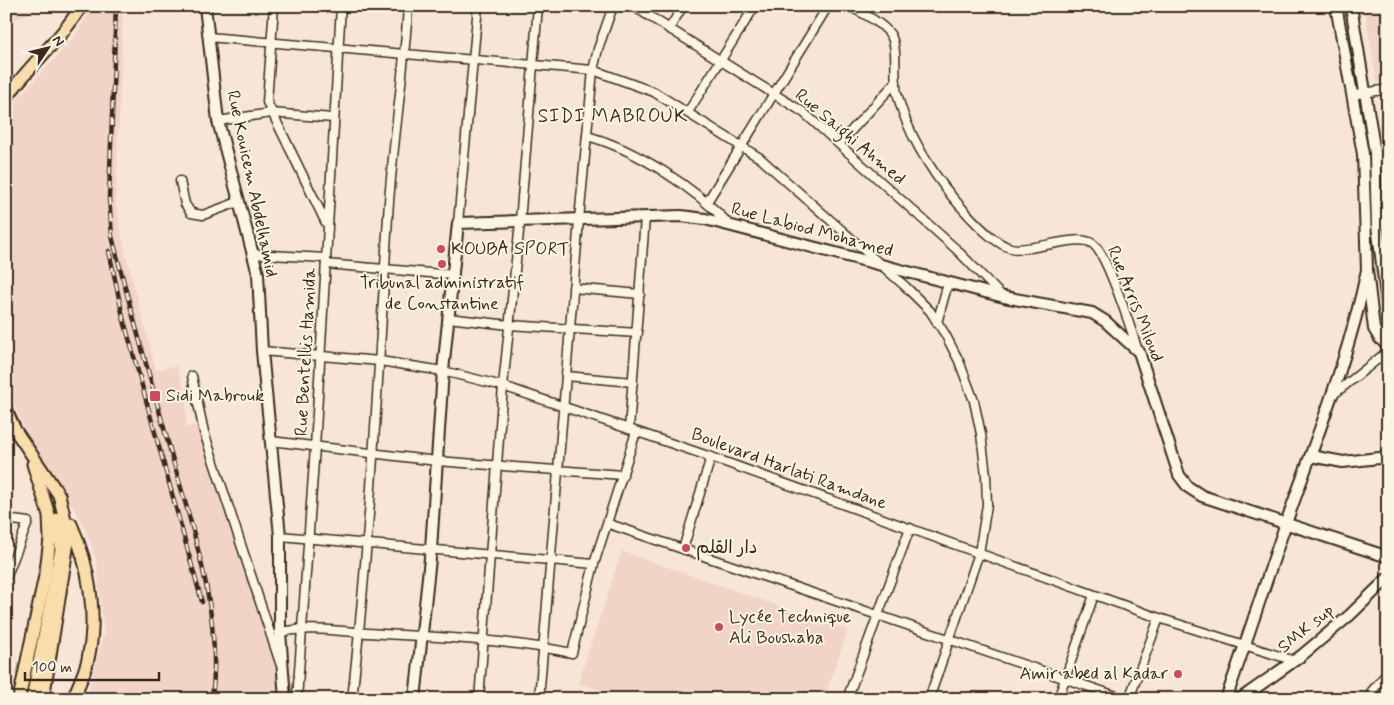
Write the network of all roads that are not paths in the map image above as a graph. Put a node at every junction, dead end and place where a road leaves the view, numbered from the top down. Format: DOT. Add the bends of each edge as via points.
graph roads {
  1 [pos="81,6"];
  2 [pos="205,6"];
  3 [pos="274,6"];
  4 [pos="341,6"];
  5 [pos="408,6"];
  6 [pos="478,6"];
  7 [pos="538,6"];
  8 [pos="613,6"];
  9 [pos="633,6"];
  10 [pos="683,6"];
  11 [pos="755,6"];
  12 [pos="828,6"];
  13 [pos="849,6"];
  14 [pos="1336,6"];
  15 [pos="1351,6"];
  16 [pos="669,28"];
  17 [pos="208,37"];
  18 [pos="271,43"];
  19 [pos="337,49"];
  20 [pos="405,55"];
  21 [pos="473,60"];
  22 [pos="721,61"];
  23 [pos="533,66"];
  24 [pos="594,70"];
  25 [pos="896,82"];
  26 [pos="1388,89"];
  27 [pos="1366,92"];
  28 [pos="774,94"];
  29 [pos="1352,95"];
  30 [pos="6,98"];
  31 [pos="688,112"];
  32 [pos="271,113"];
  33 [pos="333,118"];
  34 [pos="218,121"];
  35 [pos="587,136"];
  36 [pos="839,144"];
  37 [pos="742,146"];
  38 [pos="180,181"];
  39 [pos="238,202"];
  40 [pos="707,202"];
  41 [pos="645,218"];
  42 [pos="579,220"];
  43 [pos="520,222"];
  44 [pos="1388,222"];
  45 [pos="327,223"];
  46 [pos="458,223"];
  47 [pos="1377,225"];
  48 [pos="731,226"];
  49 [pos="252,254"];
  50 [pos="326,261"];
  51 [pos="881,265"];
  52 [pos="386,269"];
  53 [pos="1367,270"];
  54 [pos="453,275"];
  55 [pos="948,283"];
  56 [pos="573,288"];
  57 [pos="640,294"];
  58 [pos="1004,298"];
  59 [pos="1388,311"];
  60 [pos="448,318"];
  61 [pos="937,323"];
  62 [pos="509,325"];
  63 [pos="569,330"];
  64 [pos="638,333"];
  65 [pos="1388,345"];
  66 [pos="262,351"];
  67 [pos="1388,351"];
  68 [pos="1139,352"];
  69 [pos="320,355"];
  70 [pos="380,362"];
  71 [pos="443,371"];
  72 [pos="192,376"];
  73 [pos="566,376"];
  74 [pos="633,382"];
  75 [pos="503,386"];
  76 [pos="1333,395"];
  77 [pos="563,406"];
  78 [pos="6,410"];
  79 [pos="632,430"];
  80 [pos="271,441"];
  81 [pos="315,447"];
  82 [pos="28,451"];
  83 [pos="373,455"];
  84 [pos="1311,456"];
  85 [pos="711,457"];
  86 [pos="1388,457"];
  87 [pos="437,461"];
  88 [pos="498,464"];
  89 [pos="558,468"];
  90 [pos="623,475"];
  91 [pos="65,511"];
  92 [pos="6,519"];
  93 [pos="609,524"];
  94 [pos="1286,524"];
  95 [pos="910,528"];
  96 [pos="280,536"];
  97 [pos="308,539"];
  98 [pos="366,544"];
  99 [pos="431,548"];
  100 [pos="683,549"];
  101 [pos="6,550"];
  102 [pos="16,550"];
  103 [pos="979,553"];
  104 [pos="490,554"];
  105 [pos="1388,557"];
  106 [pos="552,560"];
  107 [pos="594,564"];
  108 [pos="6,578"];
  109 [pos="1388,578"];
  110 [pos="1094,594"];
  111 [pos="877,616"];
  112 [pos="1159,618"];
  113 [pos="301,628"];
  114 [pos="280,632"];
  115 [pos="360,632"];
  116 [pos="421,636"];
  117 [pos="948,640"];
  118 [pos="483,641"];
  119 [pos="1246,646"];
  120 [pos="543,647"];
  121 [pos="1295,661"];
  122 [pos="1388,672"];
  123 [pos="283,674"];
  124 [pos="1064,678"];
  125 [pos="1371,695"];
  126 [pos="19,699"];
  127 [pos="32,699"];
  128 [pos="43,699"];
  129 [pos="73,699"];
  130 [pos="285,699"];
  131 [pos="297,699"];
  132 [pos="352,699"];
  133 [pos="415,699"];
  134 [pos="478,699"];
  135 [pos="539,699"];
  136 [pos="848,699"];
  137 [pos="929,699"];
  138 [pos="1058,699"];
  139 [pos="1125,699"];
  140 [pos="1129,699"];
  141 [pos="1226,699"];
  142 [pos="1240,699"];
  143 [pos="1378,699"];
  1 -- 30 [label="main road" via="70,24 19,78"];
  2 -- 17 [label="street, Rue Kouicem Abdelhamid"];
  3 -- 18 [label="street"];
  4 -- 19 [label="street, Rue Bentellis Hamida"];
  5 -- 20 [label="street"];
  6 -- 21 [label="street"];
  7 -- 23 [label="street"];
  8 -- 24 [label="street"];
  9 -- 16 [label="street, Rue Saighi Ahmed"];
  10 -- 16 [label="street"];
  11 -- 22 [label="street"];
  12 -- 28 [label="street"];
  13 -- 25 [label="street, Rue Arris Miloud" via="879,23 891,35"];
  14 -- 29 [label="street"];
  15 -- 27 [label="street"];
  16 -- 22 [label="street, Rue Saighi Ahmed"];
  17 -- 18 [label="street"];
  17 -- 34 [label="street, Rue Kouicem Abdelhamid"];
  18 -- 19 [label="street"];
  18 -- 32 [label="street" via="267,102"];
  19 -- 20 [label="street"];
  19 -- 33 [label="street, Rue Bentellis Hamida"];
  20 -- 21 [label="street"];
  20 -- 52 [label="street" via="388,216"];
  21 -- 23 [label="street"];
  21 -- 46 [label="street"];
  22 -- 28 [label="street, Rue Saighi Ahmed"];
  22 -- 31 [label="street"];
  23 -- 24 [label="street"];
  23 -- 43 [label="street"];
  24 -- 31 [label="street" via="654,92"];
  24 -- 35 [label="street"];
  25 -- 36 [label="street"];
  25 -- 68 [label="street, Rue Arris Miloud" via="902,109 935,174 983,229 1010,248 1084,240 1093,244 1100,253"];
  26 -- 27 [label="street"];
  27 -- 29 [label="street"];
  27 -- 47 [label="street" via="1375,153"];
  28 -- 36 [label="street, Rue Saighi Ahmed" via="803,112"];
  28 -- 37 [label="street"];
  29 -- 53 [label="street" via="1363,154"];
  31 -- 37 [label="street"];
  32 -- 33 [label="street"];
  32 -- 34 [label="street"];
  32 -- 45 [label="street"];
  33 -- 45 [label="street, Rue Bentellis Hamida"];
  34 -- 39 [label="street, Rue Kouicem Abdelhamid"];
  35 -- 40 [label="street" via="627,149"];
  35 -- 42 [label="street"];
  36 -- 58 [label="street, Rue Saighi Ahmed" via="956,249"];
  37 -- 40 [label="street"];
  37 -- 51 [label="street" via="794,186"];
  38 -- 39 [label="street" via="185,204 191,213 203,215"];
  39 -- 49 [label="street, Rue Kouicem Abdelhamid"];
  40 -- 48 [label="street"];
  41 -- 42 [label="street, Rue Labiod Mohamed"];
  41 -- 48 [label="street, Rue Labiod Mohamed" via="681,216"];
  41 -- 57 [label="street"];
  42 -- 43 [label="street, Rue Labiod Mohamed"];
  42 -- 56 [label="street"];
  43 -- 46 [label="street, Rue Labiod Mohamed"];
  43 -- 62 [label="street"];
  44 -- 47 [label="street"];
  45 -- 50 [label="street, Rue Bentellis Hamida"];
  46 -- 54 [label="street"];
  47 -- 59 [label="street"];
  48 -- 51 [label="street, Rue Labiod Mohamed"];
  49 -- 50 [label="street"];
  49 -- 66 [label="street, Rue Kouicem Abdelhamid" via="258,274"];
  50 -- 52 [label="street"];
  50 -- 69 [label="street, Rue Bentellis Hamida"];
  51 -- 55 [label="street, Rue Labiod Mohamed"];
  51 -- 61 [label="street" via="906,286"];
  52 -- 54 [label="street"];
  52 -- 70 [label="street"];
  53 -- 65 [label="street" via="1374,329"];
  53 -- 76 [label="street"];
  54 -- 60 [label="street"];
  55 -- 58 [label="street, Rue Labiod Mohamed"];
  55 -- 61 [label="street"];
  56 -- 57 [label="street"];
  56 -- 63 [label="street"];
  57 -- 64 [label="street"];
  58 -- 68 [label="street, Rue Labiod Mohamed" via="1092,313"];
  60 -- 62 [label="street"];
  60 -- 71 [label="street"];
  61 -- 103 [label="street" via="959,361 974,401 981,434 987,505"];
  62 -- 63 [label="street"];
  62 -- 75 [label="street"];
  63 -- 64 [label="street"];
  63 -- 73 [label="street"];
  64 -- 74 [label="street"];
  66 -- 69 [label="street, Boulevard Harlati Ramdane"];
  66 -- 80 [label="street, Rue Kouicem Abdelhamid"];
  67 -- 76 [label="street"];
  68 -- 94 [label="street, Rue Arris Miloud" via="1179,475 1188,487 1202,496"];
  69 -- 70 [label="street, Boulevard Harlati Ramdane"];
  69 -- 81 [label="street, Rue Bentellis Hamida"];
  70 -- 71 [label="street, Boulevard Harlati Ramdane"];
  70 -- 83 [label="street"];
  71 -- 75 [label="street, Boulevard Harlati Ramdane"];
  71 -- 87 [label="street"];
  72 -- 123 [label="street" via="204,432"];
  73 -- 74 [label="street"];
  73 -- 77 [label="street"];
  74 -- 79 [label="street"];
  75 -- 77 [label="street, Boulevard Harlati Ramdane"];
  75 -- 88 [label="street"];
  76 -- 84 [label="street"];
  77 -- 79 [label="street, Boulevard Harlati Ramdane"];
  77 -- 89 [label="street"];
  78 -- 82 [label="main road"];
  79 -- 85 [label="street, Boulevard Harlati Ramdane"];
  79 -- 90 [label="street"];
  80 -- 81 [label="street"];
  80 -- 96 [label="street, Rue Kouicem Abdelhamid"];
  81 -- 83 [label="street"];
  81 -- 97 [label="street, Rue Bentellis Hamida"];
  82 -- 91 [label="main road" via="59,495"];
  82 -- 126 [label="main road" via="50,515 50,539"];
  82 -- 127 [label="main road" via="58,511 61,528 60,549"];
  83 -- 87 [label="street"];
  83 -- 98 [label="street"];
  84 -- 86 [label="street" via="1343,462"];
  84 -- 94 [label="street"];
  85 -- 95 [label="street, Boulevard Harlati Ramdane"];
  85 -- 100 [label="street"];
  87 -- 88 [label="street"];
  87 -- 99 [label="street"];
  88 -- 89 [label="street"];
  88 -- 104 [label="street"];
  89 -- 90 [label="street"];
  89 -- 106 [label="street"];
  90 -- 93 [label="street"];
  91 -- 128 [label="main road" via="69,549"];
  91 -- 129 [label="main road" via="80,542 90,598 92,636 88,662"];
  92 -- 102 [label="street" via="28,521"];
  93 -- 100 [label="street"];
  93 -- 107 [label="street"];
  94 -- 105 [label="street, Rue Arris Miloud"];
  94 -- 119 [label="street"];
  95 -- 103 [label="street, Boulevard Harlati Ramdane"];
  95 -- 111 [label="street"];
  96 -- 97 [label="street"];
  96 -- 114 [label="street, Rue Kouicem Abdelhamid"];
  97 -- 98 [label="street"];
  97 -- 113 [label="street, Rue Bentellis Hamida"];
  98 -- 99 [label="street"];
  98 -- 115 [label="street"];
  99 -- 104 [label="street"];
  99 -- 116 [label="street"];
  100 -- 111 [label="street"];
  101 -- 102 [label="street"];
  102 -- 108 [label="street"];
  103 -- 110 [label="street, Boulevard Harlati Ramdane"];
  103 -- 117 [label="street"];
  104 -- 106 [label="street"];
  104 -- 118 [label="street"];
  106 -- 107 [label="street"];
  106 -- 120 [label="street"];
  107 -- 120 [label="street" via="572,653"];
  109 -- 121 [label="street, SMK sup"];
  110 -- 112 [label="street, Boulevard Harlati Ramdane"];
  110 -- 124 [label="street"];
  111 -- 117 [label="street"];
  111 -- 136 [label="street"];
  112 -- 119 [label="street, Boulevard Harlati Ramdane"];
  112 -- 140 [label="street"];
  113 -- 114 [label="street"];
  113 -- 115 [label="street"];
  113 -- 131 [label="street, Rue Bentellis Hamida"];
  114 -- 123 [label="street, Rue Kouicem Abdelhamid"];
  115 -- 116 [label="street"];
  115 -- 132 [label="street"];
  116 -- 118 [label="street"];
  116 -- 133 [label="street"];
  117 -- 124 [label="street"];
  117 -- 137 [label="street"];
  118 -- 120 [label="street"];
  118 -- 134 [label="street"];
  119 -- 121 [label="street, Boulevard Harlati Ramdane"];
  119 -- 141 [label="street"];
  120 -- 135 [label="street"];
  121 -- 142 [label="street, SMK sup"];
  122 -- 125 [label="street"];
  123 -- 130 [label="street, Rue Kouicem Abdelhamid"];
  124 -- 138 [label="street"];
  124 -- 139 [label="street"];
  125 -- 143 [label="street"];
}
